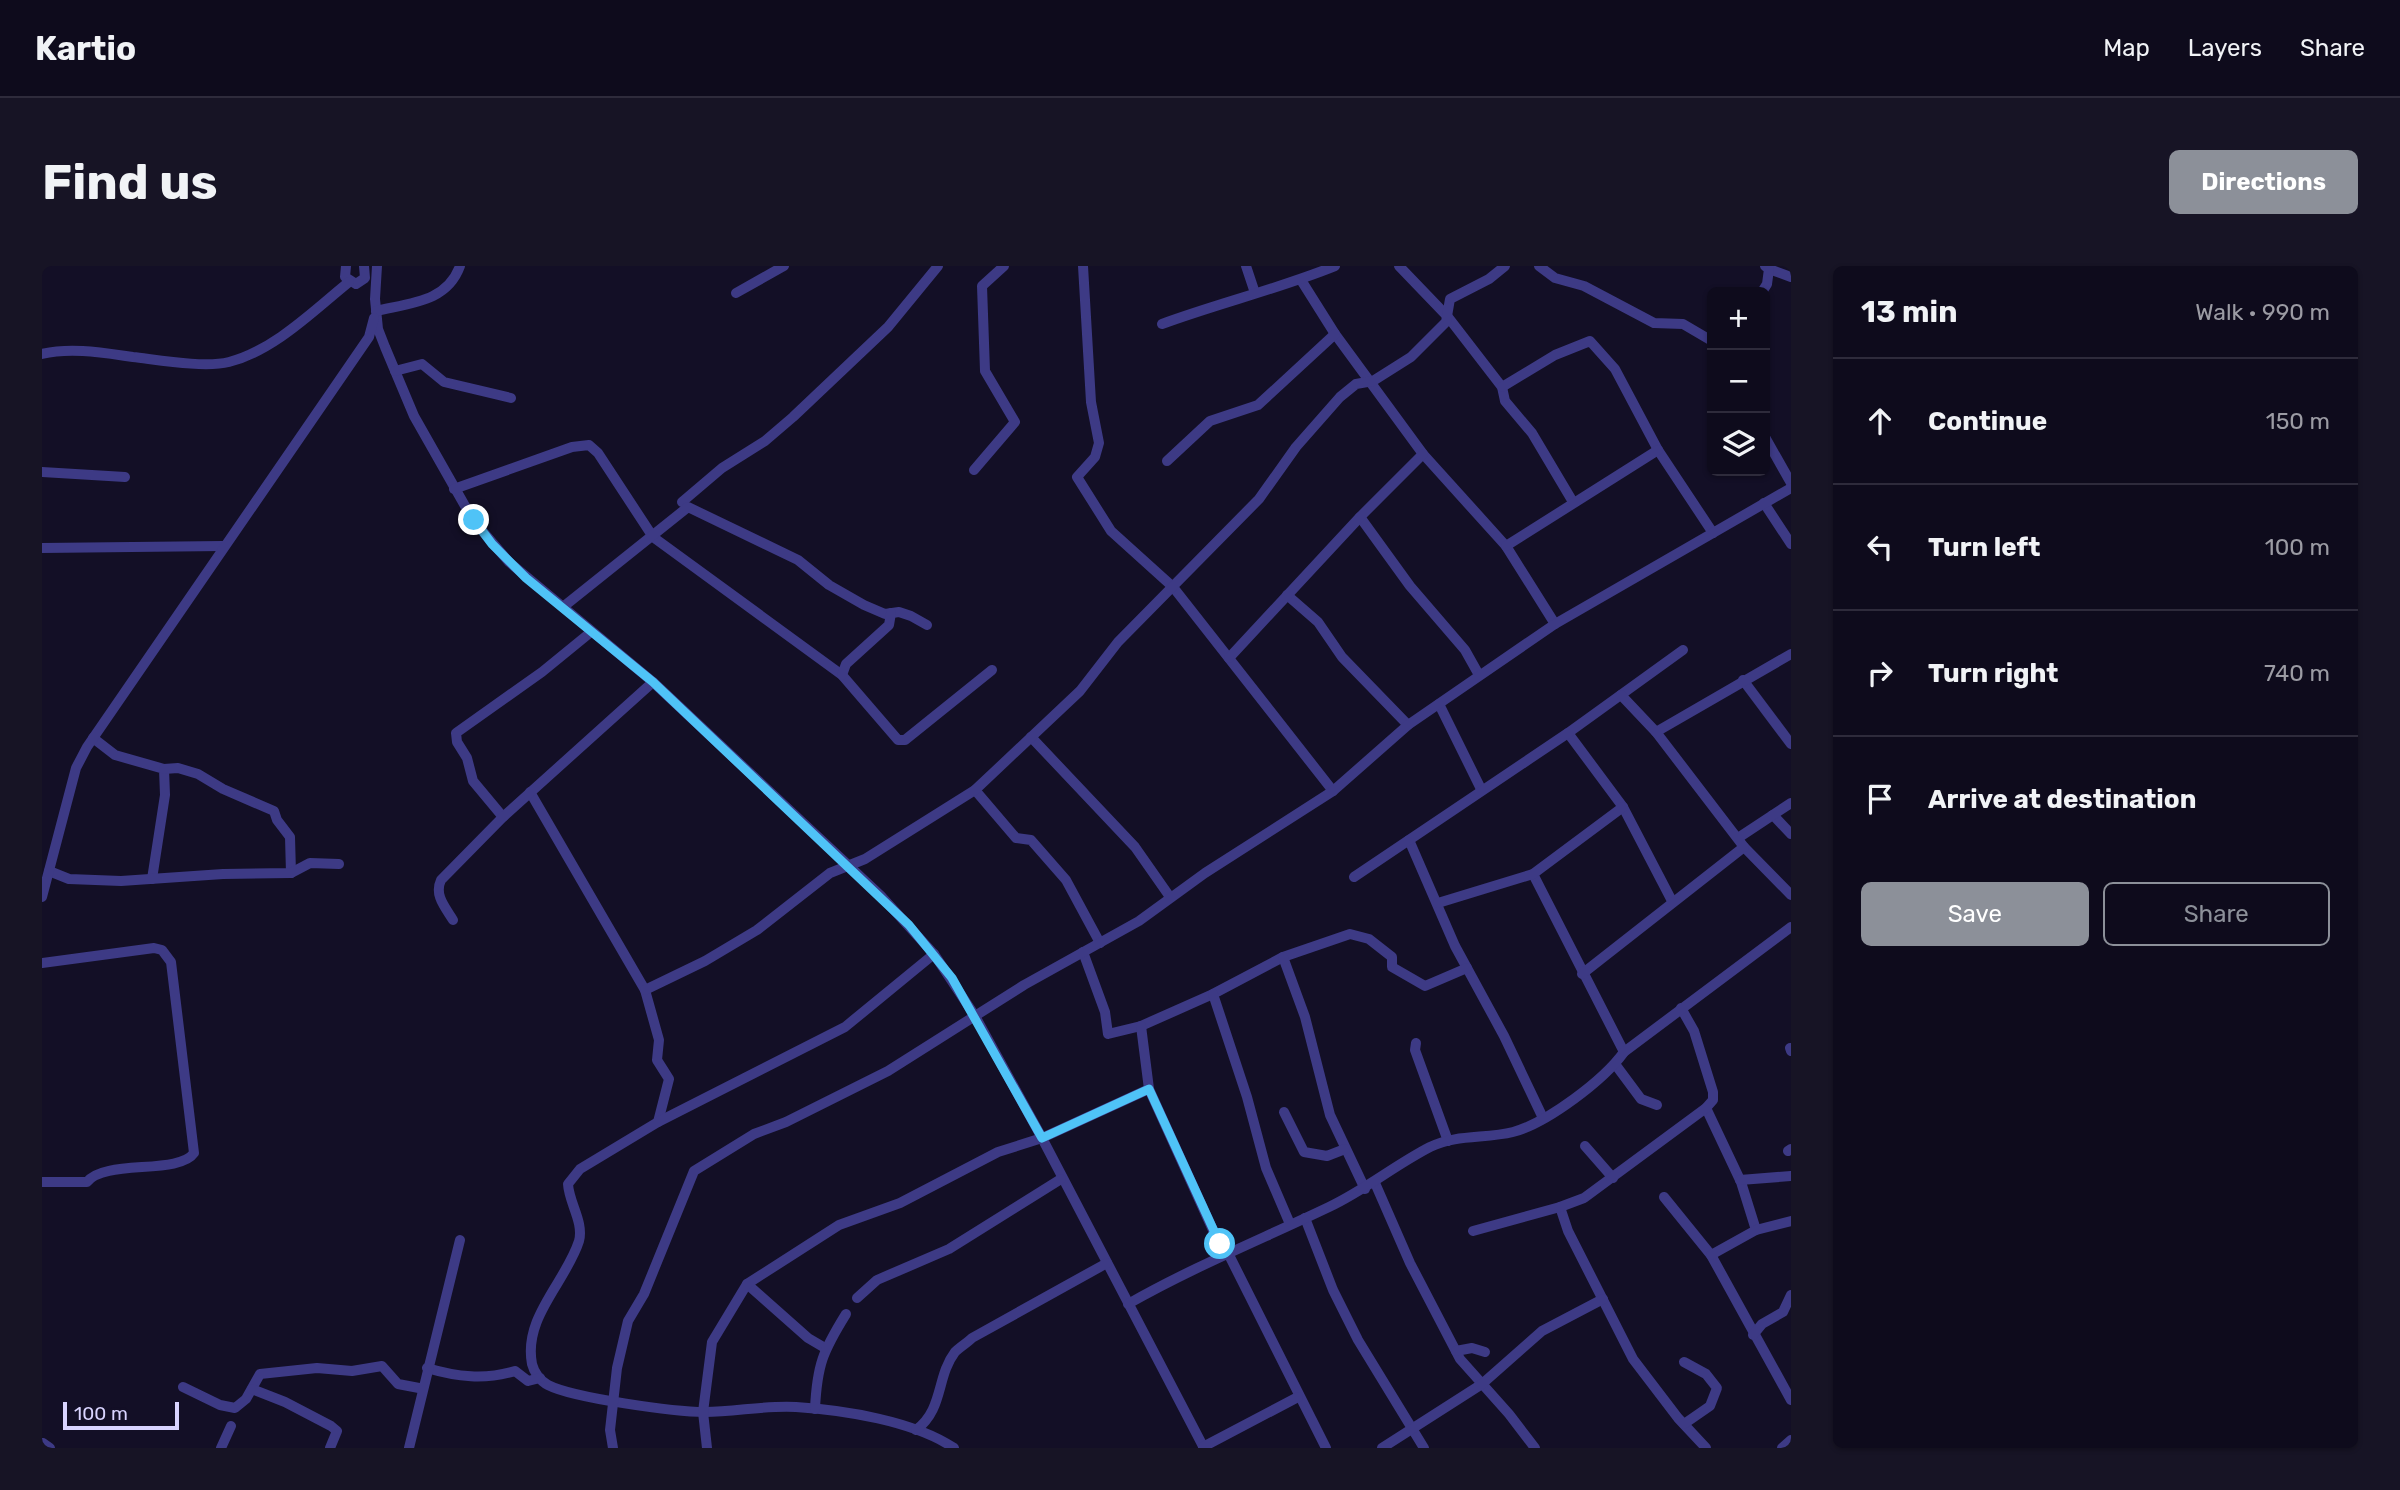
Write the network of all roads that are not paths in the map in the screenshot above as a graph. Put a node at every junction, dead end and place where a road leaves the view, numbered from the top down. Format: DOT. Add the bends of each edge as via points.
graph roads {
  1 [pos="346,266"];
  2 [pos="364,266"];
  3 [pos="377,266"];
  4 [pos="460,266"];
  5 [pos="784,266"];
  6 [pos="938,266"];
  7 [pos="1004,266"];
  8 [pos="1083,266"];
  9 [pos="1246,266"];
  10 [pos="1335,266"];
  11 [pos="1399,266"];
  12 [pos="1505,266"];
  13 [pos="1539,266"];
  14 [pos="1767,267"];
  15 [pos="1791,277"];
  16 [pos="1301,280"];
  17 [pos="362,281"];
  18 [pos="349,282"];
  19 [pos="1765,287"];
  20 [pos="736,293"];
  21 [pos="1255,293"];
  22 [pos="375,299"];
  23 [pos="376,311"];
  24 [pos="1448,317"];
  25 [pos="1162,324"];
  26 [pos="1335,334"];
  27 [pos="1707,338"];
  28 [pos="42,354"];
  29 [pos="395,371"];
  30 [pos="1373,381"];
  31 [pos="1502,387"];
  32 [pos="511,398"];
  33 [pos="1770,446"];
  34 [pos="1658,450"];
  35 [pos="1423,454"];
  36 [pos="1167,461"];
  37 [pos="974,470"];
  38 [pos="42,472"];
  39 [pos="125,477"];
  40 [pos="1791,485"];
  41 [pos="454,489"];
  42 [pos="682,502"];
  43 [pos="1573,502"];
  44 [pos="1764,503"];
  45 [pos="1360,517"];
  46 [pos="1713,533"];
  47 [pos="653,537"];
  48 [pos="1791,544"];
  49 [pos="223,546"];
  50 [pos="1506,546"];
  51 [pos="42,548"];
  52 [pos="1172,587"];
  53 [pos="1287,595"];
  54 [pos="563,607"];
  55 [pos="888,615"];
  56 [pos="1555,624"];
  57 [pos="927,625"];
  58 [pos="592,632"];
  59 [pos="1683,650"];
  60 [pos="1791,654"];
  61 [pos="1229,658"];
  62 [pos="992,670"];
  63 [pos="1479,675"];
  64 [pos="842,676"];
  65 [pos="1743,680"];
  66 [pos="653,682"];
  67 [pos="1621,695"];
  68 [pos="1439,704"];
  69 [pos="1408,725"];
  70 [pos="1656,732"];
  71 [pos="1569,733"];
  72 [pos="1031,737"];
  73 [pos="93,738"];
  74 [pos="1791,744"];
  75 [pos="164,769"];
  76 [pos="1481,789"];
  77 [pos="975,790"];
  78 [pos="1333,791"];
  79 [pos="530,792"];
  80 [pos="1791,803"];
  81 [pos="1623,807"];
  82 [pos="1773,815"];
  83 [pos="503,817"];
  84 [pos="1791,834"];
  85 [pos="1409,840"];
  86 [pos="1741,843"];
  87 [pos="339,864"];
  88 [pos="848,866"];
  89 [pos="49,871"];
  90 [pos="291,873"];
  91 [pos="1533,874"];
  92 [pos="1354,877"];
  93 [pos="152,879"];
  94 [pos="1791,895"];
  95 [pos="42,897"];
  96 [pos="1170,897"];
  97 [pos="1672,901"];
  98 [pos="1438,903"];
  99 [pos="453,920"];
  100 [pos="1791,927"];
  101 [pos="1100,943"];
  102 [pos="1083,952"];
  103 [pos="934,954"];
  104 [pos="1283,957"];
  105 [pos="42,963"];
  106 [pos="1467,968"];
  107 [pos="1582,974"];
  108 [pos="645,989"];
  109 [pos="1213,994"];
  110 [pos="1681,1009"];
  111 [pos="975,1016"];
  112 [pos="1142,1026"];
  113 [pos="1416,1043"];
  114 [pos="1624,1052"];
  115 [pos="1615,1064"];
  116 [pos="1149,1089"];
  117 [pos="1657,1105"];
  118 [pos="1706,1108"];
  119 [pos="1284,1112"];
  120 [pos="1543,1118"];
  121 [pos="658,1122"];
  122 [pos="1042,1138"];
  123 [pos="1448,1141"];
  124 [pos="1585,1146"];
  125 [pos="1345,1149"];
  126 [pos="1791,1176"];
  127 [pos="1061,1178"];
  128 [pos="1613,1178"];
  129 [pos="1740,1180"];
  130 [pos="42,1182"];
  131 [pos="1375,1183"];
  132 [pos="1365,1189"];
  133 [pos="1664,1197"];
  134 [pos="1560,1208"];
  135 [pos="1305,1218"];
  136 [pos="1790,1223"];
  137 [pos="1290,1224"];
  138 [pos="1756,1230"];
  139 [pos="1473,1231"];
  140 [pos="460,1240"];
  141 [pos="1228,1253"];
  142 [pos="1711,1255"];
  143 [pos="1107,1263"];
  144 [pos="747,1284"];
  145 [pos="1791,1295"];
  146 [pos="857,1298"];
  147 [pos="1603,1299"];
  148 [pos="1128,1304"];
  149 [pos="846,1314"];
  150 [pos="1753,1335"];
  151 [pos="825,1348"];
  152 [pos="1456,1352"];
  153 [pos="1485,1352"];
  154 [pos="1684,1362"];
  155 [pos="427,1368"];
  156 [pos="540,1378"];
  157 [pos="1482,1384"];
  158 [pos="183,1387"];
  159 [pos="419,1388"];
  160 [pos="252,1390"];
  161 [pos="1298,1397"];
  162 [pos="1791,1400"];
  163 [pos="615,1401"];
  164 [pos="815,1409"];
  165 [pos="703,1412"];
  166 [pos="1684,1424"];
  167 [pos="231,1426"];
  168 [pos="916,1430"];
  169 [pos="1412,1430"];
  170 [pos="1791,1440"];
  171 [pos="1203,1447"];
  172 [pos="221,1448"];
  173 [pos="330,1448"];
  174 [pos="409,1448"];
  175 [pos="613,1448"];
  176 [pos="708,1448"];
  177 [pos="954,1448"];
  178 [pos="1326,1448"];
  179 [pos="1382,1448"];
  180 [pos="1424,1448"];
  181 [pos="1535,1448"];
  182 [pos="1706,1448"];
  183 [pos="1782,1448"];
  1 -- 18 [label="street"];
  2 -- 17 [label="street"];
  3 -- 22 [label="street"];
  4 -- 23 [label="street" via="454,282 440,294"];
  5 -- 20 [label="street"];
  6 -- 42 [label="street" via="888,327 793,417"];
  7 -- 37 [label="street" via="982,286 984,367 1015,422"];
  8 -- 52 [label="street" via="1091,402 1099,443 1077,477 1111,531"];
  9 -- 21 [label="street"];
  10 -- 16 [label="street"];
  11 -- 24 [label="street"];
  12 -- 24 [label="street" via="1450,299"];
  13 -- 27 [label="street" via="1555,278 1584,286 1654,323 1682,324"];
  14 -- 15 [label="street"];
  14 -- 19 [label="street"];
  16 -- 21 [label="street"];
  16 -- 26 [label="street"];
  17 -- 18 [label="street"];
  17 -- 22 [label="street"];
  18 -- 28 [label="street" via="259,349 228,362 93,352"];
  21 -- 25 [label="street"];
  22 -- 23 [label="street"];
  23 -- 29 [label="street" via="378,329"];
  23 -- 49 [label="street" via="369,337"];
  24 -- 30 [label="street" via="1411,357"];
  24 -- 31 [label="street"];
  26 -- 30 [label="street"];
  26 -- 36 [label="street" via="1258,405 1210,421"];
  29 -- 32 [label="street" via="422,364 444,382"];
  29 -- 41 [label="street"];
  30 -- 35 [label="street"];
  30 -- 52 [label="street" via="1356,384 1328,409 1259,499"];
  31 -- 34 [label="street" via="1555,355 1590,341 1615,369"];
  31 -- 43 [label="street" via="1505,401 1532,433"];
  33 -- 40 [label="street"];
  34 -- 43 [label="street"];
  34 -- 46 [label="street"];
  35 -- 45 [label="street"];
  35 -- 50 [label="street"];
  38 -- 39 [label="street"];
  40 -- 44 [label="street"];
  41 -- 47 [label="street" via="589,445"];
  41 -- 54 [label="street" via="492,544"];
  43 -- 50 [label="street"];
  44 -- 46 [label="street"];
  44 -- 48 [label="street"];
  45 -- 53 [label="street"];
  45 -- 63 [label="street" via="1410,586 1465,650"];
  46 -- 56 [label="street"];
  47 -- 54 [label="street"];
  47 -- 55 [label="street" via="688,508 798,560 829,585"];
  47 -- 64 [label="street"];
  49 -- 51 [label="street"];
  49 -- 73 [label="street"];
  50 -- 56 [label="street"];
  52 -- 61 [label="street"];
  52 -- 72 [label="street" via="1118,642 1080,691"];
  53 -- 61 [label="street"];
  53 -- 69 [label="street" via="1318,622 1342,656"];
  54 -- 58 [label="street"];
  55 -- 57 [label="street" via="911,616"];
  55 -- 64 [label="street" via="889,625 846,664"];
  56 -- 63 [label="street"];
  58 -- 66 [label="street"];
  58 -- 83 [label="street" via="456,733 474,781"];
  59 -- 67 [label="street"];
  60 -- 65 [label="street"];
  61 -- 78 [label="street"];
  62 -- 64 [label="street" via="940,715 901,740"];
  63 -- 68 [label="street"];
  65 -- 70 [label="street"];
  65 -- 74 [label="street"];
  66 -- 79 [label="street"];
  66 -- 88 [label="street"];
  67 -- 70 [label="street"];
  67 -- 71 [label="street"];
  68 -- 69 [label="street"];
  68 -- 76 [label="street"];
  69 -- 78 [label="street"];
  70 -- 86 [label="street"];
  71 -- 76 [label="street"];
  71 -- 81 [label="street"];
  72 -- 77 [label="street"];
  72 -- 96 [label="street" via="1135,847"];
  73 -- 75 [label="street" via="115,755"];
  73 -- 89 [label="street" via="76,768"];
  75 -- 90 [label="street" via="198,774 274,811 290,837"];
  75 -- 93 [label="street" via="165,795"];
  76 -- 85 [label="street"];
  77 -- 88 [label="street"];
  77 -- 101 [label="street" via="1016,838 1031,840 1066,880"];
  78 -- 96 [label="street"];
  79 -- 83 [label="street"];
  79 -- 108 [label="street"];
  80 -- 82 [label="street"];
  81 -- 91 [label="street"];
  81 -- 97 [label="street"];
  82 -- 84 [label="street"];
  82 -- 86 [label="street"];
  83 -- 99 [label="street" via="438,884 440,900"];
  85 -- 92 [label="street"];
  85 -- 98 [label="street"];
  86 -- 94 [label="street"];
  86 -- 97 [label="street"];
  87 -- 90 [label="street" via="310,863"];
  88 -- 103 [label="street"];
  88 -- 108 [label="street" via="830,873 757,930"];
  89 -- 93 [label="street" via="94,882"];
  89 -- 95 [label="street"];
  90 -- 93 [label="street"];
  91 -- 98 [label="street"];
  91 -- 107 [label="street"];
  96 -- 101 [label="street"];
  97 -- 107 [label="street"];
  98 -- 106 [label="street"];
  100 -- 110 [label="street"];
  101 -- 102 [label="street"];
  102 -- 111 [label="street"];
  102 -- 112 [label="street" via="1105,1012 1108,1034"];
  103 -- 111 [label="street"];
  103 -- 121 [label="street" via="845,1027"];
  104 -- 106 [label="street" via="1350,934 1386,951 1392,957 1392,967 1421,985"];
  104 -- 109 [label="street"];
  104 -- 125 [label="street" via="1306,1017 1329,1115"];
  105 -- 130 [label="street" via="154,948 167,955 194,1153 155,1166 97,1172 87,1182"];
  106 -- 120 [label="street"];
  107 -- 114 [label="street"];
  108 -- 121 [label="street" via="659,1040 657,1059 669,1079"];
  109 -- 112 [label="street"];
  109 -- 137 [label="street" via="1266,1168"];
  110 -- 114 [label="street"];
  110 -- 118 [label="street" via="1694,1031 1713,1092"];
  111 -- 122 [label="street"];
  111 -- 163 [label="street" via="880,1076 754,1133 694,1171 644,1294 628,1321"];
  112 -- 116 [label="street"];
  113 -- 123 [label="street"];
  114 -- 115 [label="street"];
  115 -- 117 [label="street" via="1641,1099"];
  115 -- 120 [label="street"];
  116 -- 122 [label="street"];
  116 -- 141 [label="street" via="1217,1239"];
  118 -- 128 [label="street"];
  118 -- 129 [label="street"];
  119 -- 125 [label="street" via="1304,1152 1327,1156"];
  120 -- 123 [label="street" via="1511,1133"];
  121 -- 156 [label="street" via="580,1170 568,1184 580,1238 534,1331 532,1363"];
  122 -- 127 [label="street"];
  122 -- 144 [label="street" via="998,1152 910,1198 839,1225"];
  123 -- 131 [label="street"];
  124 -- 128 [label="street"];
  125 -- 132 [label="street"];
  126 -- 129 [label="street"];
  127 -- 143 [label="street"];
  127 -- 146 [label="street" via="949,1249 877,1280"];
  128 -- 134 [label="street"];
  129 -- 138 [label="street"];
  131 -- 132 [label="street"];
  131 -- 152 [label="street"];
  132 -- 135 [label="street"];
  133 -- 142 [label="street"];
  134 -- 139 [label="street"];
  134 -- 147 [label="street"];
  135 -- 137 [label="street"];
  135 -- 169 [label="street" via="1332,1290"];
  136 -- 138 [label="street"];
  137 -- 141 [label="street"];
  138 -- 142 [label="street"];
  140 -- 155 [label="street"];
  141 -- 148 [label="street"];
  141 -- 161 [label="street"];
  142 -- 150 [label="street"];
  143 -- 148 [label="street"];
  143 -- 168 [label="street" via="972,1338 956,1352 929,1420"];
  144 -- 151 [label="street"];
  144 -- 165 [label="street" via="712,1342"];
  145 -- 150 [label="street" via="1783,1312"];
  147 -- 157 [label="street" via="1542,1331"];
  147 -- 166 [label="street" via="1633,1359"];
  148 -- 171 [label="street"];
  149 -- 151 [label="street"];
  150 -- 162 [label="street"];
  151 -- 164 [label="street" via="817,1374"];
  152 -- 153 [label="street" via="1472,1348"];
  152 -- 157 [label="street"];
  154 -- 166 [label="street" via="1706,1374 1717,1388 1710,1406"];
  155 -- 156 [label="street" via="454,1376 499,1376 515,1371 528,1381"];
  155 -- 174 [label="street"];
  156 -- 163 [label="street" via="550,1386"];
  157 -- 169 [label="street"];
  157 -- 181 [label="street"];
  158 -- 160 [label="street" via="235,1408"];
  159 -- 160 [label="street" via="398,1384 382,1366 260,1374"];
  160 -- 173 [label="street" via="331,1426 337,1431"];
  161 -- 171 [label="street"];
  161 -- 178 [label="street"];
  163 -- 165 [label="street"];
  163 -- 175 [label="street" via="610,1430"];
  164 -- 165 [label="street" via="793,1406"];
  164 -- 168 [label="street"];
  165 -- 176 [label="street"];
  166 -- 182 [label="street"];
  167 -- 172 [label="street"];
  168 -- 177 [label="street"];
  169 -- 179 [label="street"];
  169 -- 180 [label="street"];
  170 -- 183 [label="street"];
}
